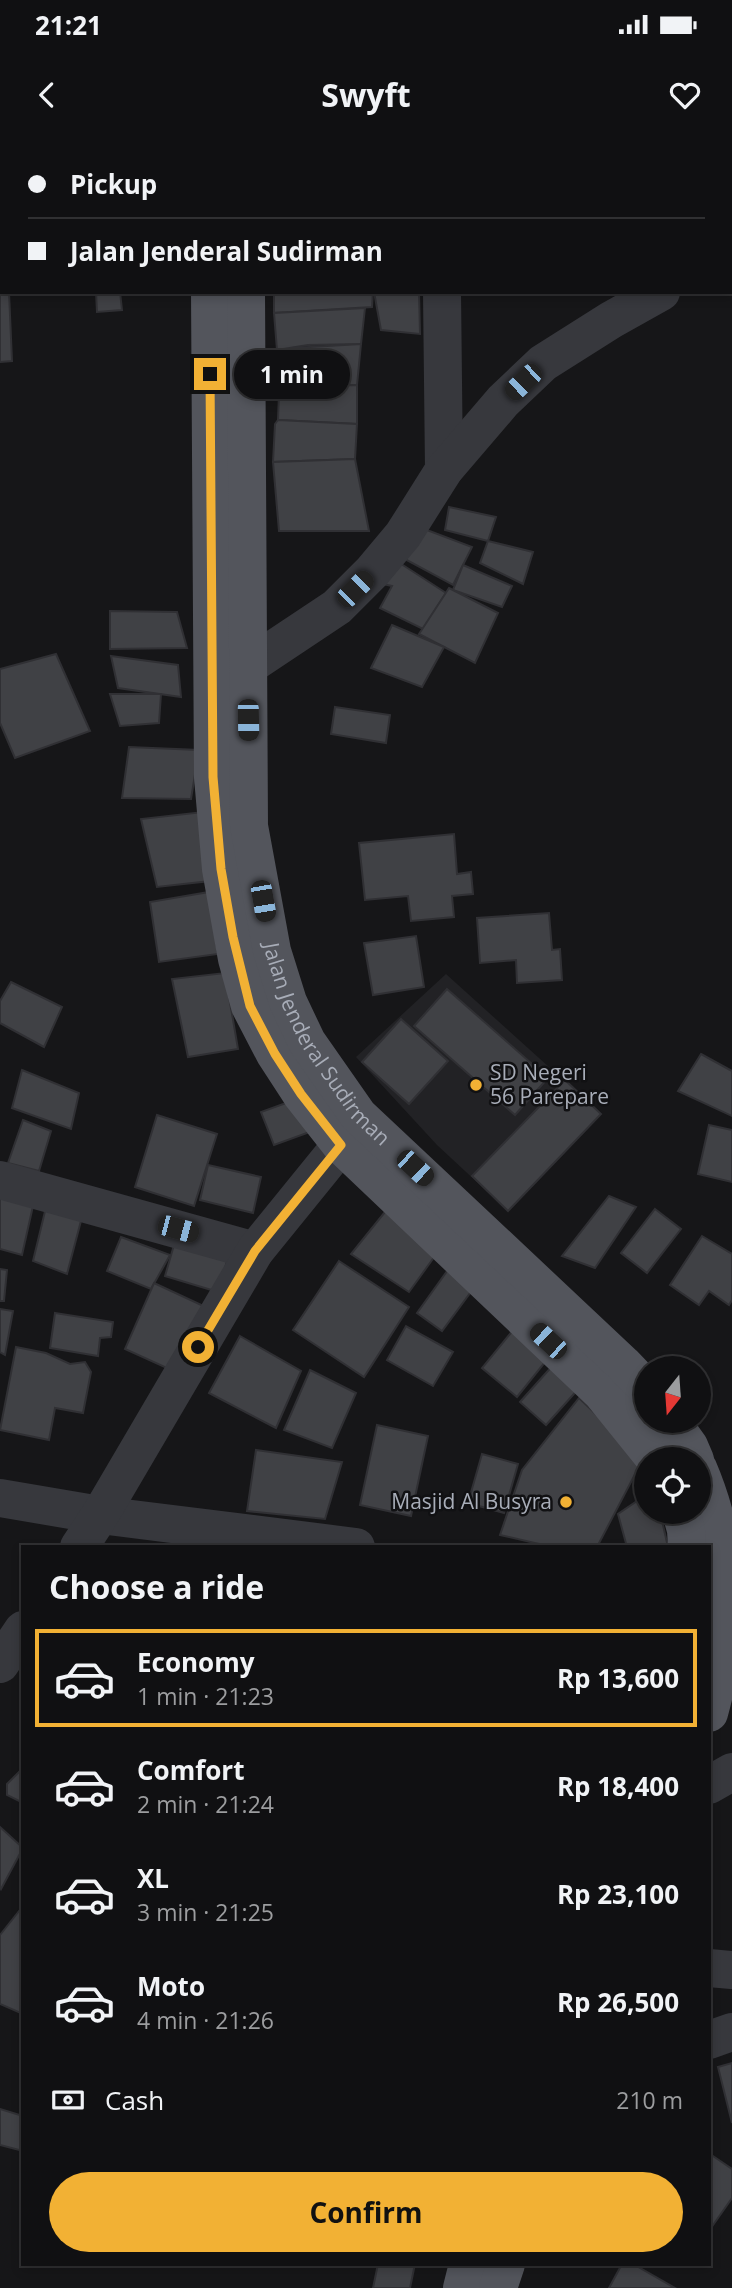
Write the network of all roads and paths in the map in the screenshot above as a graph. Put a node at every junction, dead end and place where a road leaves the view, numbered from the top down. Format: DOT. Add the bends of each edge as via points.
graph roads {
  1 [pos="210,294"];
  2 [pos="246,294"];
  3 [pos="442,294"];
  4 [pos="657,294"];
  5 [pos="444,470"];
  6 [pos="247,667"];
  7 [pos="350,1130"];
  8 [pos="0,1180"];
  9 [pos="255,1251"];
  10 [pos="634,1375"];
  11 [pos="646,1447"];
  12 [pos="0,1498"];
  13 [pos="711,1511"];
  14 [pos="100,1515"];
  15 [pos="684,1524"];
  16 [pos="80,1545"];
  17 [pos="340,1545"];
  18 [pos="687,1545"];
  19 [pos="718,1611"];
  20 [pos="21,1633"];
  21 [pos="0,1664"];
  22 [pos="711,1705"];
  23 [pos="732,1772"];
  24 [pos="711,1784"];
  25 [pos="711,1968"];
  26 [pos="732,1970"];
  27 [pos="732,2032"];
  28 [pos="711,2039"];
  29 [pos="468,2266"];
  30 [pos="505,2266"];
  31 [pos="462,2288"];
  32 [pos="498,2288"];
  1 -- 7 [label="main road, Jalan Jenderal Sudirman" via="213,777 221,869 250,1006 301,1094"];
  2 -- 6 [label="main road, Jalan Jenderal Sudirman"];
  3 -- 5 [label="street"];
  4 -- 5 [label="street" via="543,363 503,401"];
  5 -- 6 [label="street" via="403,535 337,607"];
  6 -- 7 [label="main road, Jalan Jenderal Sudirman" via="249,827 272,951 288,1002"];
  7 -- 9 [label="street"];
  7 -- 10 [label="main road, Jalan Jenderal Sudirman"];
  7 -- 11 [label="main road, Jalan Jenderal Sudirman" via="603,1393"];
  8 -- 9 [label="street"];
  9 -- 14 [label="street"];
  12 -- 14 [label="street"];
  13 -- 19 [label="main road" via="727,1564"];
  14 -- 16 [label="street"];
  14 -- 17 [label="street"];
  15 -- 18 [label="main road"];
  19 -- 22 [label="main road" via="722,1658"];
  20 -- 21 [label="street"];
  23 -- 24 [label="street"];
  25 -- 26 [label="street"];
  27 -- 28 [label="street"];
  29 -- 31 [label="main road"];
  30 -- 32 [label="main road"];
}
